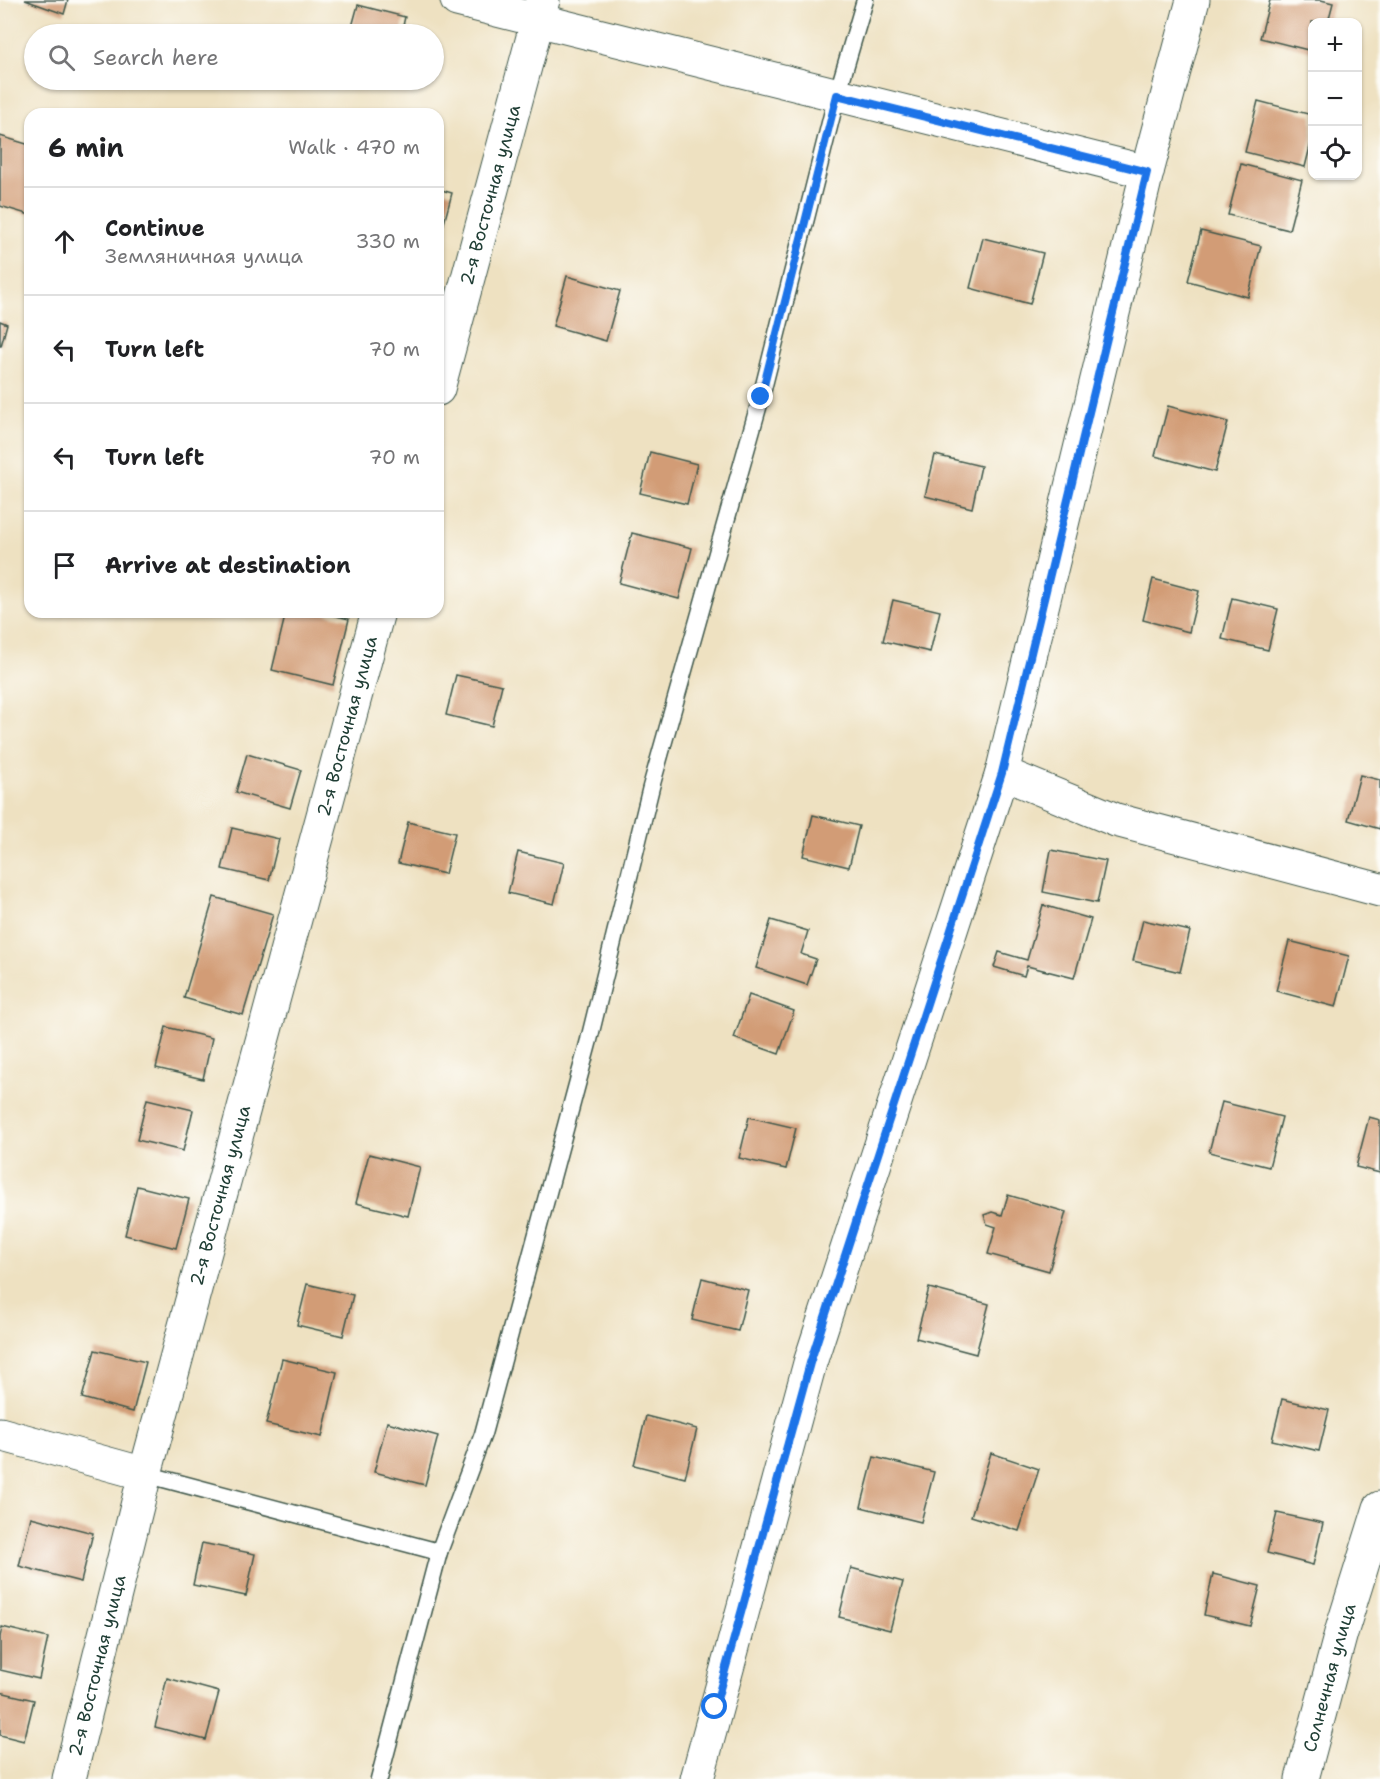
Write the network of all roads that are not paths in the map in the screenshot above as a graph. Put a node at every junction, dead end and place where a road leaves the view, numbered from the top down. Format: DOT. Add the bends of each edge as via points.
graph roads {
  1 [pos="457,0"];
  2 [pos="865,0"];
  3 [pos="1193,0"];
  4 [pos="540,10"];
  5 [pos="837,95"];
  6 [pos="1147,172"];
  7 [pos="444,367"];
  8 [pos="376,618"];
  9 [pos="1002,773"];
  10 [pos="1380,890"];
  11 [pos="0,1434"];
  12 [pos="145,1474"];
  13 [pos="1380,1508"];
  14 [pos="439,1552"];
  15 [pos="69,1779"];
  16 [pos="379,1779"];
  17 [pos="697,1779"];
  18 [pos="1302,1779"];
  1 -- 4 [label="street"];
  2 -- 5 [label="lane"];
  3 -- 6 [label="street"];
  4 -- 5 [label="street"];
  4 -- 7 [label="street, 2-я Восточная улица"];
  5 -- 6 [label="street"];
  5 -- 14 [label="lane" via="761,397 651,787 589,1040 483,1434"];
  6 -- 9 [label="street"];
  8 -- 12 [label="street, 2-я Восточная улица"];
  9 -- 10 [label="street" via="1116,820"];
  9 -- 17 [label="street" via="810,1363"];
  11 -- 12 [label="street"];
  12 -- 14 [label="lane"];
  12 -- 15 [label="street, 2-я Восточная улица"];
  13 -- 18 [label="street, Солнечная улица" via="1341,1632"];
  14 -- 16 [label="lane"];
}
